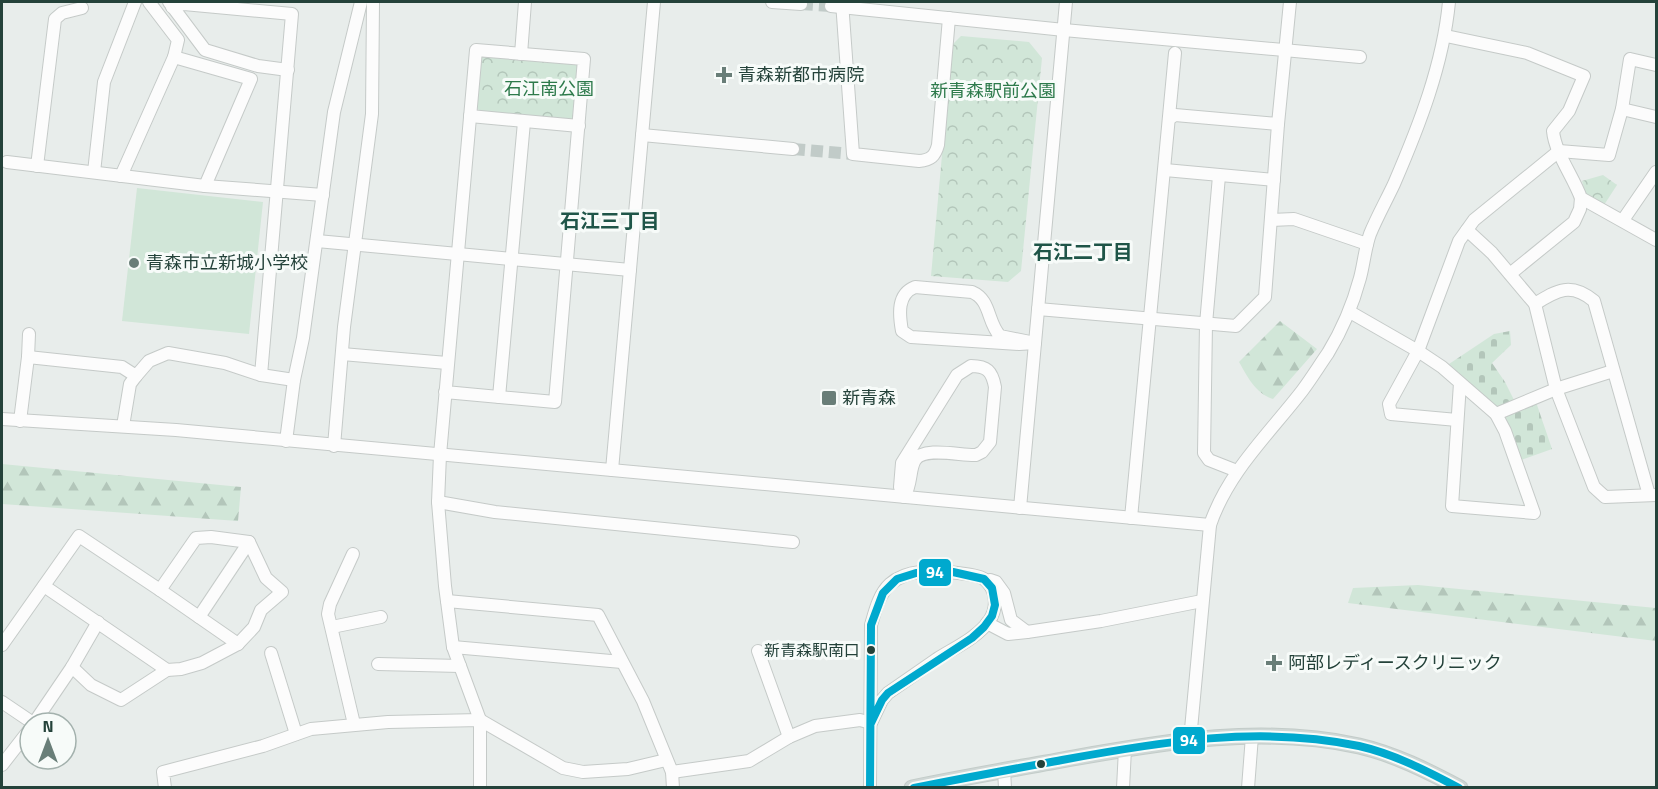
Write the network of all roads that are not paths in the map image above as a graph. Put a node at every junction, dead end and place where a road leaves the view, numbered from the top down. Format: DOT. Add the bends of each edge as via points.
graph roads {
  1 [pos="135,2"];
  2 [pos="149,2"];
  3 [pos="361,2"];
  4 [pos="373,2"];
  5 [pos="525,2"];
  6 [pos="654,2"];
  7 [pos="772,2"];
  8 [pos="1066,2"];
  9 [pos="1290,2"];
  10 [pos="1449,2"];
  11 [pos="170,4"];
  12 [pos="801,4"];
  13 [pos="838,5"];
  14 [pos="82,8"];
  15 [pos="950,18"];
  16 [pos="1064,30"];
  17 [pos="1446,36"];
  18 [pos="1286,50"];
  19 [pos="1175,53"];
  20 [pos="521,54"];
  21 [pos="174,57"];
  22 [pos="1360,57"];
  23 [pos="1656,64"];
  24 [pos="288,70"];
  25 [pos="1622,109"];
  26 [pos="470,116"];
  27 [pos="1170,117"];
  28 [pos="1656,117"];
  29 [pos="524,122"];
  30 [pos="1278,124"];
  31 [pos="579,126"];
  32 [pos="642,135"];
  33 [pos="793,149"];
  34 [pos="1559,151"];
  35 [pos="7,162"];
  36 [pos="37,166"];
  37 [pos="1165,170"];
  38 [pos="94,172"];
  39 [pos="121,176"];
  40 [pos="1219,176"];
  41 [pos="1274,180"];
  42 [pos="1654,180"];
  43 [pos="205,186"];
  44 [pos="277,192"];
  45 [pos="323,195"];
  46 [pos="1581,198"];
  47 [pos="1271,220"];
  48 [pos="1623,220"];
  49 [pos="1467,230"];
  50 [pos="1656,240"];
  51 [pos="316,241"];
  52 [pos="1367,244"];
  53 [pos="356,245"];
  54 [pos="457,254"];
  55 [pos="512,259"];
  56 [pos="567,264"];
  57 [pos="630,270"];
  58 [pos="1510,274"];
  59 [pos="1535,304"];
  60 [pos="1038,309"];
  61 [pos="1350,312"];
  62 [pos="1151,319"];
  63 [pos="1206,324"];
  64 [pos="29,334"];
  65 [pos="1035,343"];
  66 [pos="1418,351"];
  67 [pos="342,354"];
  68 [pos="28,357"];
  69 [pos="447,363"];
  70 [pos="1613,371"];
  71 [pos="261,375"];
  72 [pos="136,376"];
  73 [pos="294,380"];
  74 [pos="1460,383"];
  75 [pos="1556,389"];
  76 [pos="445,392"];
  77 [pos="499,397"];
  78 [pos="1496,414"];
  79 [pos="2,419"];
  80 [pos="1457,420"];
  81 [pos="20,421"];
  82 [pos="123,426"];
  83 [pos="286,441"];
  84 [pos="334,446"];
  85 [pos="440,455"];
  86 [pos="612,470"];
  87 [pos="1237,471"];
  88 [pos="1652,495"];
  89 [pos="904,497"];
  90 [pos="438,502"];
  91 [pos="1020,508"];
  92 [pos="1131,518"];
  93 [pos="1209,525"];
  94 [pos="249,542"];
  95 [pos="793,542"];
  96 [pos="354,554"];
  97 [pos="983,579"];
  98 [pos="44,586"];
  99 [pos="160,590"];
  100 [pos="447,601"];
  101 [pos="1202,601"];
  102 [pos="199,617"];
  103 [pos="381,617"];
  104 [pos="98,622"];
  105 [pos="987,623"];
  106 [pos="332,627"];
  107 [pos="1027,632"];
  108 [pos="4,637"];
  109 [pos="238,644"];
  110 [pos="453,647"];
  111 [pos="758,651"];
  112 [pos="271,653"];
  113 [pos="622,662"];
  114 [pos="378,664"];
  115 [pos="460,666"];
  116 [pos="72,667"];
  117 [pos="167,670"];
  118 [pos="2,702"];
  119 [pos="42,711"];
  120 [pos="18,712"];
  121 [pos="480,720"];
  122 [pos="871,723"];
  123 [pos="354,724"];
  124 [pos="296,734"];
  125 [pos="1252,736"];
  126 [pos="789,737"];
  127 [pos="1190,740"];
  128 [pos="18,744"];
  129 [pos="1125,748"];
  130 [pos="2,765"];
  131 [pos="669,766"];
  132 [pos="1005,770"];
  133 [pos="929,786"];
  134 [pos="165,788"];
  135 [pos="480,788"];
  136 [pos="673,788"];
  137 [pos="870,788"];
  138 [pos="912,788"];
  139 [pos="1005,788"];
  140 [pos="1123,788"];
  141 [pos="1248,788"];
  142 [pos="1460,788"];
  1 -- 38 [label="street" via="104,82"];
  2 -- 21 [label="street" via="178,40"];
  3 -- 45 [label="street" via="334,112"];
  4 -- 53 [label="street" via="372,114"];
  5 -- 20 [label="street"];
  6 -- 32 [label="street"];
  7 -- 12 [label="street"];
  8 -- 16 [label="street"];
  9 -- 18 [label="street"];
  10 -- 17 [label="street"];
  11 -- 24 [label="street" via="205,50 258,66"];
  11 -- 24 [label="street" via="292,14"];
  13 -- 15 [label="street"];
  13 -- 15 [label="street" via="853,154 864,156 920,161 935,154"];
  14 -- 36 [label="street" via="55,19"];
  15 -- 16 [label="street"];
  16 -- 18 [label="street"];
  16 -- 60 [label="street"];
  17 -- 34 [label="street" via="1527,53 1584,76 1569,111 1553,131"];
  17 -- 52 [label="street" via="1418,123"];
  18 -- 22 [label="street"];
  18 -- 30 [label="street"];
  19 -- 27 [label="street"];
  20 -- 26 [label="street" via="476,50"];
  20 -- 31 [label="street" via="584,59"];
  21 -- 39 [label="street"];
  21 -- 43 [label="street" via="251,79"];
  23 -- 25 [label="street" via="1630,59"];
  24 -- 44 [label="street"];
  25 -- 28 [label="street"];
  25 -- 34 [label="street" via="1609,155"];
  26 -- 29 [label="street"];
  26 -- 54 [label="street"];
  27 -- 30 [label="street"];
  27 -- 37 [label="street"];
  29 -- 31 [label="street"];
  29 -- 55 [label="street"];
  30 -- 41 [label="street"];
  31 -- 56 [label="street"];
  32 -- 33 [label="street"];
  32 -- 57 [label="street"];
  34 -- 46 [label="street"];
  34 -- 49 [label="street" via="1474,220"];
  35 -- 36 [label="street"];
  36 -- 38 [label="street"];
  37 -- 40 [label="street"];
  37 -- 62 [label="street"];
  38 -- 39 [label="street"];
  39 -- 43 [label="street"];
  40 -- 41 [label="street"];
  40 -- 63 [label="street"];
  41 -- 47 [label="street"];
  42 -- 48 [label="street"];
  43 -- 44 [label="street"];
  44 -- 45 [label="street"];
  44 -- 71 [label="street"];
  45 -- 51 [label="street"];
  46 -- 48 [label="street"];
  46 -- 58 [label="street" via="1574,222"];
  47 -- 52 [label="street" via="1294,219"];
  47 -- 63 [label="street" via="1265,297 1236,326"];
  48 -- 50 [label="street"];
  49 -- 58 [label="street"];
  49 -- 66 [label="street" via="1459,241"];
  51 -- 53 [label="street"];
  51 -- 73 [label="street"];
  52 -- 61 [label="street"];
  53 -- 54 [label="street"];
  53 -- 67 [label="street"];
  54 -- 55 [label="street"];
  54 -- 69 [label="street"];
  55 -- 56 [label="street"];
  55 -- 77 [label="street"];
  56 -- 57 [label="street"];
  56 -- 77 [label="street" via="555,402"];
  57 -- 86 [label="street"];
  58 -- 59 [label="street"];
  59 -- 70 [label="street" via="1558,290 1573,290 1594,301"];
  59 -- 75 [label="street"];
  60 -- 62 [label="street"];
  60 -- 65 [label="street"];
  61 -- 66 [label="street"];
  61 -- 87 [label="street" via="1303,390"];
  62 -- 63 [label="street"];
  62 -- 92 [label="street"];
  63 -- 87 [label="street" via="1204,453 1209,460"];
  64 -- 68 [label="street"];
  65 -- 65 [label="street" via="912,337 903,331 900,320 902,297 915,287 972,292 986,303 1000,336"];
  65 -- 91 [label="street"];
  66 -- 74 [label="street"];
  66 -- 80 [label="street" via="1389,404 1391,414"];
  67 -- 69 [label="street"];
  67 -- 84 [label="street"];
  68 -- 72 [label="street" via="122,367"];
  68 -- 81 [label="street"];
  69 -- 76 [label="street"];
  70 -- 75 [label="street"];
  70 -- 88 [label="street"];
  71 -- 72 [label="street" via="225,363 168,352 149,361"];
  71 -- 73 [label="street"];
  72 -- 82 [label="street" via="130,384"];
  73 -- 83 [label="street"];
  74 -- 78 [label="street"];
  74 -- 80 [label="street"];
  75 -- 78 [label="street"];
  75 -- 88 [label="street" via="1594,487 1605,497"];
  76 -- 77 [label="street"];
  76 -- 85 [label="street"];
  78 -- 80 [label="street" via="1534,513 1452,506"];
  79 -- 81 [label="street"];
  81 -- 82 [label="street"];
  82 -- 83 [label="street"];
  83 -- 84 [label="street"];
  84 -- 85 [label="street"];
  85 -- 86 [label="street"];
  85 -- 90 [label="street"];
  86 -- 89 [label="street"];
  87 -- 93 [label="street"];
  89 -- 89 [label="street" via="900,487 902,463 957,375 971,366 990,371 995,387 987,447 976,455 920,455"];
  89 -- 91 [label="street"];
  90 -- 95 [label="street" via="506,513"];
  90 -- 100 [label="street"];
  91 -- 92 [label="street"];
  92 -- 93 [label="street"];
  93 -- 101 [label="street"];
  94 -- 99 [label="street" via="196,538"];
  94 -- 102 [label="street"];
  94 -- 109 [label="street" via="266,578 282,592 261,610 254,627"];
  96 -- 106 [label="street" via="330,604"];
  97 -- 105 [label="street" via="995,599"];
  97 -- 107 [label="street" via="996,582 1004,593 1011,620"];
  97 -- 122 [label="street" via="921,571 889,585 871,625"];
  98 -- 99 [label="street" via="79,536"];
  98 -- 104 [label="street"];
  98 -- 108 [label="street"];
  99 -- 102 [label="street"];
  100 -- 110 [label="street"];
  100 -- 113 [label="street" via="598,615"];
  101 -- 107 [label="street"];
  101 -- 127 [label="street"];
  102 -- 109 [label="street"];
  103 -- 106 [label="street"];
  104 -- 116 [label="street"];
  104 -- 117 [label="street"];
  105 -- 107 [label="street" via="1008,634"];
  105 -- 122 [label="street" via="888,693"];
  106 -- 123 [label="street"];
  109 -- 117 [label="street" via="202,663"];
  110 -- 113 [label="street"];
  110 -- 115 [label="street"];
  111 -- 126 [label="street"];
  112 -- 124 [label="street"];
  113 -- 131 [label="street" via="643,701"];
  114 -- 115 [label="street"];
  115 -- 121 [label="street"];
  116 -- 117 [label="street" via="91,685 121,700"];
  116 -- 119 [label="street"];
  118 -- 120 [label="street"];
  121 -- 123 [label="street"];
  121 -- 131 [label="street" via="563,768 583,772"];
  121 -- 135 [label="street"];
  122 -- 126 [label="street" via="860,720 815,726"];
  122 -- 137 [label="street"];
  123 -- 124 [label="street"];
  124 -- 134 [label="street" via="163,772"];
  125 -- 127 [label="main road"];
  125 -- 141 [label="street"];
  125 -- 142 [label="main road" via="1300,737 1362,747 1399,759"];
  126 -- 131 [label="street" via="749,761"];
  127 -- 129 [label="main road"];
  128 -- 130 [label="street"];
  129 -- 132 [label="main road"];
  129 -- 140 [label="street"];
  131 -- 136 [label="street"];
  132 -- 133 [label="main road"];
  132 -- 139 [label="street"];
  133 -- 138 [label="main road"];
}
